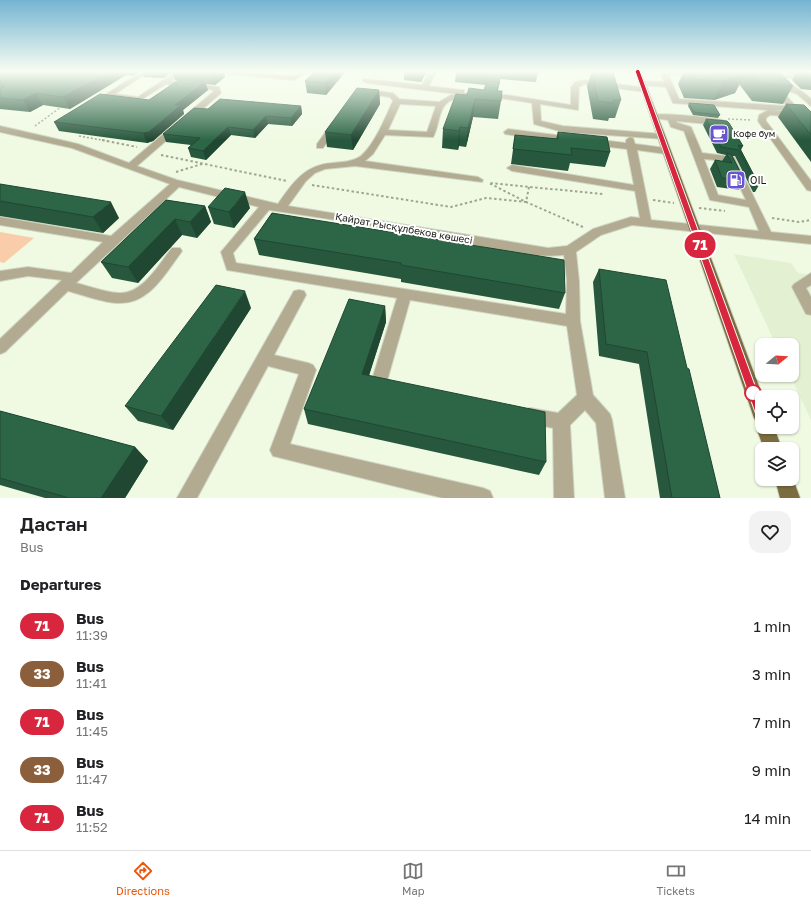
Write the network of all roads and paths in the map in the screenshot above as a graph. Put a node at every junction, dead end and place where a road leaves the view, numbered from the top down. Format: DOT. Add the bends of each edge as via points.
graph roads {
  1 [pos="110,94"];
  2 [pos="142,94"];
  3 [pos="216,94"];
  4 [pos="366,94"];
  5 [pos="479,94"];
  6 [pos="483,94"];
  7 [pos="575,94"];
  8 [pos="646,94"];
  9 [pos="673,94"];
  10 [pos="781,94"];
  11 [pos="802,94"];
  12 [pos="397,101"];
  13 [pos="536,102"];
  14 [pos="810,102"];
  15 [pos="65,104"];
  16 [pos="441,104"];
  17 [pos="342,116"];
  18 [pos="654,116"];
  19 [pos="811,116"];
  20 [pos="671,117"];
  21 [pos="762,121"];
  22 [pos="727,123"];
  23 [pos="0,129"];
  24 [pos="40,129"];
  25 [pos="10,130"];
  26 [pos="381,132"];
  27 [pos="508,132"];
  28 [pos="75,135"];
  29 [pos="629,135"];
  30 [pos="0,136"];
  31 [pos="662,137"];
  32 [pos="320,146"];
  33 [pos="632,147"];
  34 [pos="666,151"];
  35 [pos="147,152"];
  36 [pos="698,155"];
  37 [pos="355,163"];
  38 [pos="203,164"];
  39 [pos="131,166"];
  40 [pos="512,168"];
  41 [pos="160,177"];
  42 [pos="478,180"];
  43 [pos="177,183"];
  44 [pos="298,183"];
  45 [pos="529,187"];
  46 [pos="811,188"];
  47 [pos="641,194"];
  48 [pos="604,195"];
  49 [pos="526,202"];
  50 [pos="753,204"];
  51 [pos="686,205"];
  52 [pos="266,206"];
  53 [pos="280,208"];
  54 [pos="731,212"];
  55 [pos="759,216"];
  56 [pos="811,220"];
  57 [pos="0,221"];
  58 [pos="646,222"];
  59 [pos="694,228"];
  60 [pos="597,232"];
  61 [pos="767,235"];
  62 [pos="113,240"];
  63 [pos="811,240"];
  64 [pos="570,250"];
  65 [pos="176,251"];
  66 [pos="0,276"];
  67 [pos="811,278"];
  68 [pos="70,282"];
  69 [pos="805,288"];
  70 [pos="299,295"];
  71 [pos="405,295"];
  72 [pos="811,310"];
  73 [pos="574,321"];
  74 [pos="0,348"];
  75 [pos="264,359"];
  76 [pos="401,390"];
  77 [pos="585,398"];
  78 [pos="755,398"];
  79 [pos="515,413"];
  80 [pos="560,422"];
  81 [pos="786,486"];
  82 [pos="187,498"];
  83 [pos="483,498"];
  84 [pos="564,498"];
  85 [pos="615,498"];
  86 [pos="790,498"];
  1 -- 2 [label="street" via="107,96 139,99"];
  3 -- 35 [label="street"];
  4 -- 12 [label="street" via="393,95"];
  5 -- 16 [label="street" via="453,97"];
  6 -- 13 [label="street"];
  7 -- 13 [label="street" via="575,108"];
  8 -- 18 [label="main road"];
  9 -- 10 [label="street" via="676,101 794,109"];
  11 -- 14 [label="street"];
  12 -- 16 [label="street"];
  12 -- 26 [label="street"];
  13 -- 29 [label="street" via="537,122 563,129"];
  15 -- 24 [label="path" via="33,128"];
  16 -- 26 [label="street" via="430,135"];
  17 -- 32 [label="street"];
  18 -- 20 [label="street"];
  18 -- 31 [label="main road"];
  19 -- 21 [label="street" via="768,112 762,117"];
  20 -- 22 [label="street"];
  20 -- 36 [label="street" via="674,125 688,130"];
  21 -- 22 [label="path" via="726,119"];
  21 -- 46 [label="street"];
  23 -- 25 [label="street, Қайрат Рысқұлбеков көшесі"];
  25 -- 30 [label="street"];
  25 -- 39 [label="street, Қайрат Рысқұлбеков көшесі" via="75,146"];
  26 -- 37 [label="street" via="365,157"];
  27 -- 33 [label="street"];
  28 -- 35 [label="path" via="134,145"];
  29 -- 31 [label="street"];
  29 -- 33 [label="street"];
  31 -- 34 [label="main road"];
  33 -- 34 [label="street"];
  33 -- 47 [label="street"];
  34 -- 51 [label="main road"];
  35 -- 38 [label="path"];
  35 -- 39 [label="street"];
  36 -- 50 [label="street" via="731,159"];
  36 -- 50 [label="street" via="714,198"];
  37 -- 42 [label="street"];
  37 -- 44 [label="street" via="313,170"];
  38 -- 41 [label="path"];
  38 -- 44 [label="path"];
  39 -- 41 [label="street, Қайрат Рысқұлбеков көшесі"];
  40 -- 47 [label="street"];
  41 -- 43 [label="street, Қайрат Рысқұлбеков көшесі"];
  43 -- 52 [label="street, Қайрат Рысқұлбеков көшесі"];
  43 -- 62 [label="street"];
  44 -- 49 [label="path" via="452,207 486,198"];
  44 -- 53 [label="street"];
  45 -- 48 [label="path"];
  45 -- 49 [label="path"];
  45 -- 49 [label="path" via="489,183"];
  47 -- 51 [label="path"];
  47 -- 58 [label="street"];
  49 -- 60 [label="path"];
  50 -- 55 [label="street"];
  51 -- 54 [label="path"];
  51 -- 59 [label="main road"];
  52 -- 53 [label="street, Қайрат Рысқұлбеков көшесі"];
  52 -- 71 [label="street" via="227,252 231,267"];
  53 -- 64 [label="street, Қайрат Рысқұлбеков көшесі" via="516,248 548,252"];
  55 -- 56 [label="path" via="799,222"];
  55 -- 61 [label="street"];
  57 -- 62 [label="street"];
  58 -- 59 [label="street, Қайрат Рысқұлбеков көшесі"];
  58 -- 60 [label="street, Қайрат Рысқұлбеков көшесі" via="631,221"];
  59 -- 61 [label="street, Қайрат Рысқұлбеков көшесі"];
  59 -- 78 [label="main road"];
  60 -- 64 [label="street, Қайрат Рысқұлбеков көшесі"];
  61 -- 63 [label="street, Қайрат Рысқұлбеков көшесі"];
  62 -- 68 [label="street"];
  64 -- 73 [label="street"];
  65 -- 68 [label="street" via="145,290 128,298 120,298"];
  66 -- 68 [label="street" via="34,271"];
  67 -- 69 [label="street"];
  68 -- 74 [label="street"];
  69 -- 72 [label="street"];
  70 -- 75 [label="street"];
  71 -- 73 [label="street"];
  71 -- 76 [label="street" via="378,386"];
  73 -- 77 [label="street"];
  75 -- 82 [label="street"];
  75 -- 83 [label="street" via="308,370 279,450"];
  77 -- 80 [label="street"];
  77 -- 85 [label="street" via="604,420"];
  79 -- 80 [label="street"];
  80 -- 84 [label="street"];
  81 -- 86 [label="main road"];
}
